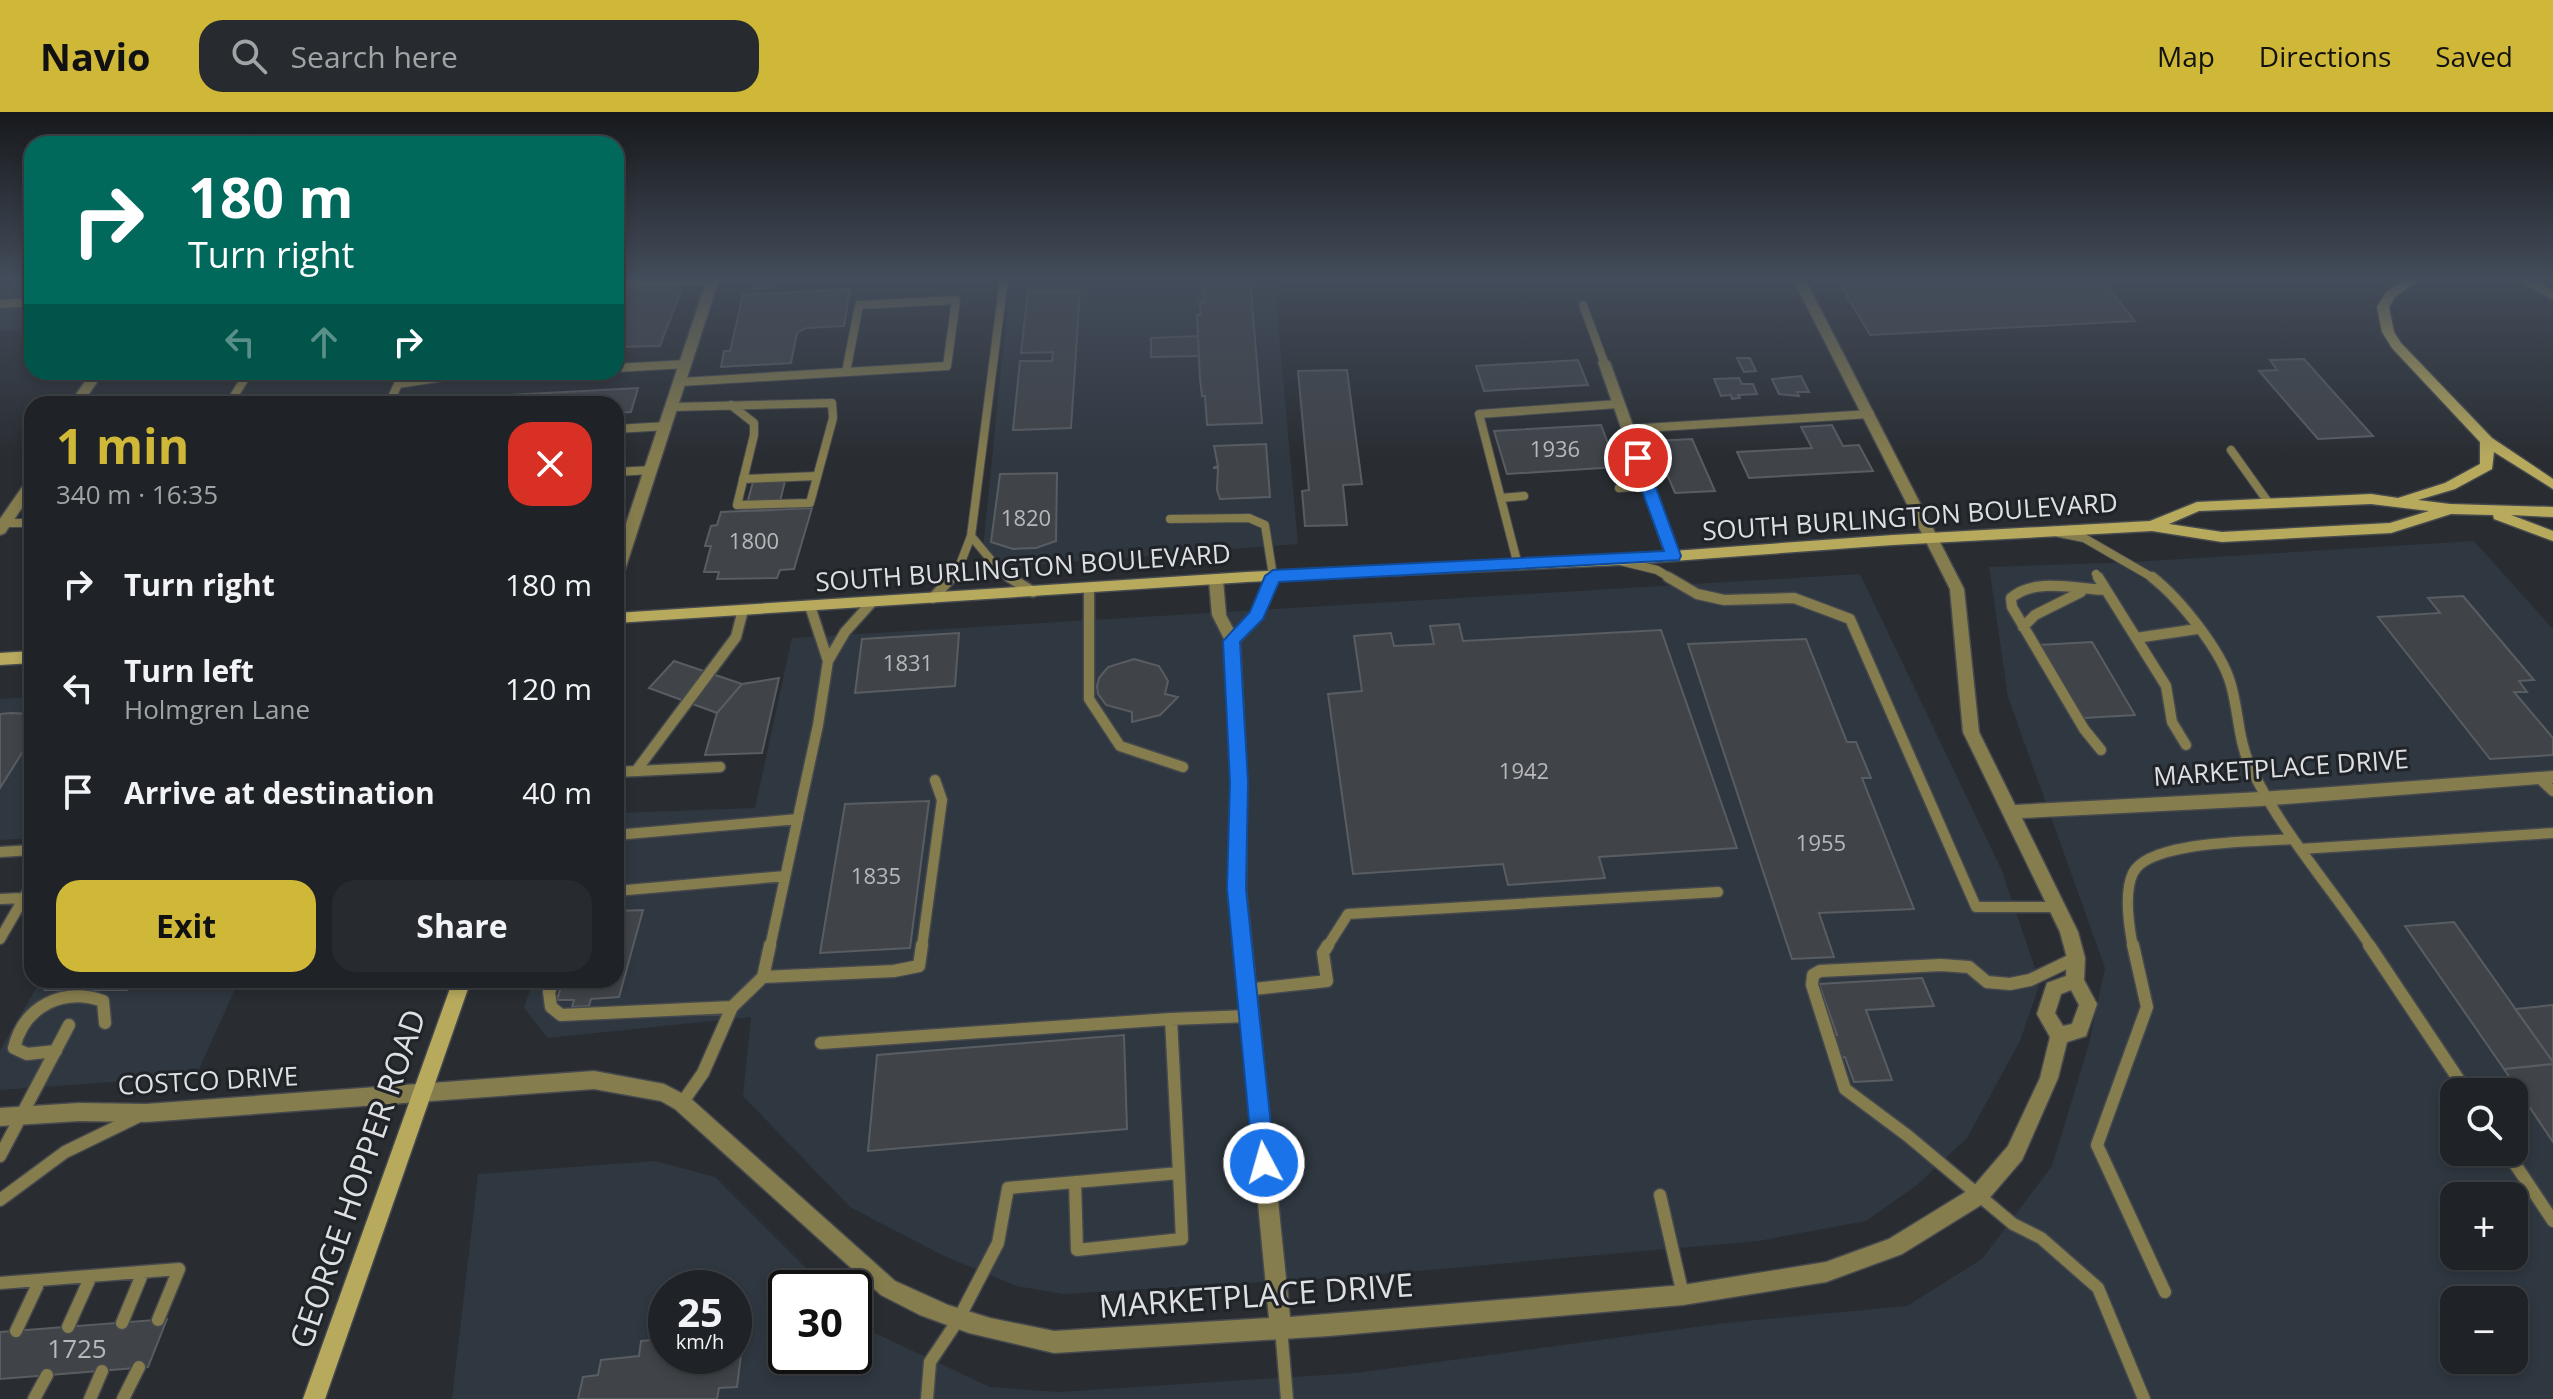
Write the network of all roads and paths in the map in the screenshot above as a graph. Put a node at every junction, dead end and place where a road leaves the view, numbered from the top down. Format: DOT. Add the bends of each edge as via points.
graph roads {
  1 [pos="694,339"];
  2 [pos="852,339"];
  3 [pos="951,339"];
  4 [pos="996,339"];
  5 [pos="1596,339"];
  6 [pos="1831,339"];
  7 [pos="2392,339"];
  8 [pos="1604,362"];
  9 [pos="686,364"];
  10 [pos="624,368"];
  11 [pos="846,372"];
  12 [pos="421,380"];
  13 [pos="681,382"];
  14 [pos="393,396"];
  15 [pos="1618,404"];
  16 [pos="731,405"];
  17 [pos="672,407"];
  18 [pos="1870,414"];
  19 [pos="667,426"];
  20 [pos="624,429"];
  21 [pos="1628,429"];
  22 [pos="2487,441"];
  23 [pos="2231,450"];
  24 [pos="652,470"];
  25 [pos="624,472"];
  26 [pos="817,476"];
  27 [pos="743,479"];
  28 [pos="2553,485"];
  29 [pos="1648,486"];
  30 [pos="1619,488"];
  31 [pos="24,494"];
  32 [pos="1524,496"];
  33 [pos="1501,498"];
  34 [pos="2268,502"];
  35 [pos="2395,502"];
  36 [pos="2450,509"];
  37 [pos="2478,509"];
  38 [pos="2553,512"];
  39 [pos="1170,519"];
  40 [pos="24,524"];
  41 [pos="2,525"];
  42 [pos="2152,526"];
  43 [pos="2053,532"];
  44 [pos="971,536"];
  45 [pos="2553,536"];
  46 [pos="1932,537"];
  47 [pos="624,552"];
  48 [pos="1673,556"];
  49 [pos="1618,560"];
  50 [pos="1518,565"];
  51 [pos="2096,574"];
  52 [pos="1273,576"];
  53 [pos="1216,580"];
  54 [pos="1089,588"];
  55 [pos="2086,590"];
  56 [pos="2105,590"];
  57 [pos="1033,592"];
  58 [pos="933,598"];
  59 [pos="872,602"];
  60 [pos="810,606"];
  61 [pos="743,610"];
  62 [pos="624,617"];
  63 [pos="2023,627"];
  64 [pos="2197,629"];
  65 [pos="2136,638"];
  66 [pos="1232,641"];
  67 [pos="24,658"];
  68 [pos="0,659"];
  69 [pos="828,661"];
  70 [pos="2186,745"];
  71 [pos="2101,750"];
  72 [pos="720,767"];
  73 [pos="1183,767"];
  74 [pos="636,771"];
  75 [pos="624,772"];
  76 [pos="2546,778"];
  77 [pos="935,780"];
  78 [pos="2553,791"];
  79 [pos="2269,798"];
  80 [pos="2012,812"];
  81 [pos="798,819"];
  82 [pos="2553,833"];
  83 [pos="624,834"];
  84 [pos="2297,844"];
  85 [pos="24,850"];
  86 [pos="0,852"];
  87 [pos="785,876"];
  88 [pos="624,890"];
  89 [pos="1718,892"];
  90 [pos="24,898"];
  91 [pos="0,899"];
  92 [pos="2057,907"];
  93 [pos="0,939"];
  94 [pos="2076,958"];
  95 [pos="763,977"];
  96 [pos="2075,981"];
  97 [pos="459,988"];
  98 [pos="550,988"];
  99 [pos="1245,990"];
  100 [pos="732,1007"];
  101 [pos="1249,1016"];
  102 [pos="1171,1019"];
  103 [pos="105,1023"];
  104 [pos="69,1025"];
  105 [pos="2059,1036"];
  106 [pos="821,1043"];
  107 [pos="56,1051"];
  108 [pos="2458,1078"];
  109 [pos="419,1095"];
  110 [pos="682,1103"];
  111 [pos="146,1113"];
  112 [pos="22,1115"];
  113 [pos="0,1117"];
  114 [pos="0,1156"];
  115 [pos="2516,1166"];
  116 [pos="1179,1173"];
  117 [pos="1075,1182"];
  118 [pos="1660,1195"];
  119 [pos="1979,1195"];
  120 [pos="0,1200"];
  121 [pos="2553,1221"];
  122 [pos="143,1272"];
  123 [pos="91,1276"];
  124 [pos="40,1280"];
  125 [pos="0,1283"];
  126 [pos="2165,1292"];
  127 [pos="1683,1295"];
  128 [pos="158,1320"];
  129 [pos="958,1320"];
  130 [pos="122,1323"];
  131 [pos="68,1327"];
  132 [pos="1281,1328"];
  133 [pos="16,1331"];
  134 [pos="139,1367"];
  135 [pos="102,1371"];
  136 [pos="47,1375"];
  137 [pos="34,1399"];
  138 [pos="90,1399"];
  139 [pos="123,1399"];
  140 [pos="314,1399"];
  141 [pos="927,1399"];
  142 [pos="1287,1399"];
  143 [pos="2144,1399"];
  1 -- 9 [label="street"];
  2 -- 11 [label="lane"];
  3 -- 11 [label="lane" via="947,366"];
  4 -- 44 [label="lane"];
  5 -- 8 [label="lane"];
  6 -- 18 [label="street"];
  7 -- 22 [label="main road"];
  8 -- 15 [label="street"];
  9 -- 10 [label="lane"];
  9 -- 13 [label="street"];
  11 -- 13 [label="lane"];
  12 -- 14 [label="lane" via="398,384"];
  13 -- 17 [label="street"];
  15 -- 21 [label="street"];
  15 -- 33 [label="lane" via="1479,414"];
  16 -- 17 [label="lane"];
  16 -- 26 [label="lane" via="832,403"];
  16 -- 27 [label="lane" via="754,423"];
  17 -- 19 [label="street"];
  18 -- 21 [label="lane"];
  18 -- 46 [label="street"];
  19 -- 20 [label="lane"];
  19 -- 24 [label="street"];
  21 -- 29 [label="street"];
  22 -- 28 [label="main road"];
  22 -- 35 [label="main road" via="2487,466 2450,486"];
  23 -- 34 [label="lane"];
  24 -- 25 [label="lane"];
  24 -- 47 [label="street"];
  26 -- 27 [label="lane"];
  26 -- 27 [label="lane" via="810,503 737,505"];
  29 -- 30 [label="lane"];
  29 -- 48 [label="street"];
  31 -- 41 [label="street"];
  32 -- 33 [label="lane"];
  33 -- 50 [label="lane"];
  34 -- 35 [label="main road, SOUTH BURLINGTON BOULEVARD"];
  34 -- 42 [label="main road, SOUTH BURLINGTON BOULEVARD" via="2197,507"];
  35 -- 36 [label="main road, SOUTH BURLINGTON BOULEVARD"];
  36 -- 37 [label="main road, SOUTH BURLINGTON BOULEVARD"];
  36 -- 42 [label="main road, SOUTH BURLINGTON BOULEVARD" via="2391,528 2222,537"];
  37 -- 38 [label="main road, SOUTH BURLINGTON BOULEVARD"];
  37 -- 45 [label="main road"];
  39 -- 52 [label="lane" via="1249,518 1265,525"];
  40 -- 41 [label="lane"];
  42 -- 43 [label="main road, SOUTH BURLINGTON BOULEVARD"];
  43 -- 46 [label="main road, SOUTH BURLINGTON BOULEVARD"];
  43 -- 64 [label="lane" via="2084,538 2133,562 2170,591"];
  44 -- 57 [label="lane" via="1001,572"];
  44 -- 58 [label="lane" via="956,574"];
  46 -- 48 [label="main road, SOUTH BURLINGTON BOULEVARD"];
  46 -- 80 [label="street" via="1957,589 1971,732"];
  48 -- 49 [label="main road, SOUTH BURLINGTON BOULEVARD"];
  49 -- 50 [label="main road, SOUTH BURLINGTON BOULEVARD"];
  49 -- 92 [label="lane" via="1657,570 1697,594 1724,600 1794,598 1850,619 1976,907"];
  50 -- 52 [label="main road, SOUTH BURLINGTON BOULEVARD"];
  51 -- 56 [label="lane"];
  52 -- 53 [label="main road, SOUTH BURLINGTON BOULEVARD"];
  52 -- 66 [label="street" via="1257,615"];
  53 -- 54 [label="main road, SOUTH BURLINGTON BOULEVARD"];
  53 -- 66 [label="street" via="1219,615"];
  54 -- 57 [label="main road, SOUTH BURLINGTON BOULEVARD"];
  54 -- 73 [label="lane" via="1089,699 1120,746"];
  55 -- 56 [label="lane"];
  55 -- 63 [label="lane" via="2035,615"];
  55 -- 63 [label="lane" via="2051,586 2014,592 2012,607"];
  56 -- 65 [label="lane"];
  57 -- 58 [label="main road, SOUTH BURLINGTON BOULEVARD"];
  58 -- 59 [label="main road, SOUTH BURLINGTON BOULEVARD"];
  59 -- 60 [label="main road, SOUTH BURLINGTON BOULEVARD"];
  59 -- 69 [label="lane"];
  60 -- 61 [label="main road, SOUTH BURLINGTON BOULEVARD"];
  60 -- 69 [label="lane"];
  61 -- 62 [label="main road, SOUTH BURLINGTON BOULEVARD"];
  61 -- 74 [label="lane" via="736,637"];
  63 -- 71 [label="lane"];
  64 -- 65 [label="lane"];
  64 -- 79 [label="lane" via="2231,683 2242,747"];
  65 -- 70 [label="lane" via="2166,686 2172,722"];
  66 -- 99 [label="street" via="1239,782 1237,889"];
  67 -- 68 [label="main road"];
  69 -- 81 [label="lane"];
  72 -- 74 [label="lane"];
  74 -- 75 [label="lane"];
  76 -- 78 [label="lane"];
  76 -- 79 [label="street, MARKETPLACE DRIVE"];
  77 -- 95 [label="lane" via="942,800 919,966"];
  79 -- 80 [label="street, MARKETPLACE DRIVE"];
  79 -- 84 [label="lane"];
  80 -- 92 [label="street"];
  81 -- 83 [label="lane"];
  81 -- 87 [label="lane"];
  82 -- 84 [label="lane"];
  84 -- 108 [label="lane"];
  84 -- 126 [label="lane" via="2175,849 2148,858 2133,873 2127,919 2147,1007 2097,1145"];
  85 -- 86 [label="lane"];
  87 -- 88 [label="lane"];
  87 -- 95 [label="lane"];
  89 -- 99 [label="lane" via="1348,914 1323,953 1327,981"];
  90 -- 91 [label="lane"];
  90 -- 93 [label="lane"];
  92 -- 94 [label="street"];
  94 -- 96 [label="street"];
  94 -- 119 [label="lane" via="2010,984 1987,982 1969,967 1941,965 1813,975 1845,1089"];
  95 -- 100 [label="lane"];
  96 -- 105 [label="street" via="2088,1004 2079,1030"];
  96 -- 105 [label="street" via="2053,989 2049,1002 2046,1014"];
  97 -- 109 [label="main road, GEORGE HOPPER ROAD"];
  98 -- 100 [label="lane" via="551,1007 561,1015"];
  99 -- 101 [label="street"];
  100 -- 110 [label="lane" via="703,1073"];
  101 -- 102 [label="lane"];
  101 -- 132 [label="street"];
  102 -- 106 [label="lane"];
  102 -- 116 [label="lane"];
  103 -- 107 [label="lane" via="103,1001 89,994 51,999 15,1034 14,1048 27,1054"];
  104 -- 107 [label="lane"];
  105 -- 119 [label="street, MARKETPLACE DRIVE" via="2049,1078 2015,1153"];
  107 -- 112 [label="lane"];
  109 -- 110 [label="street, MARKETPLACE DRIVE" via="594,1080 664,1093"];
  109 -- 111 [label="street, COSTCO DRIVE"];
  109 -- 140 [label="main road, GEORGE HOPPER ROAD"];
  110 -- 129 [label="street, MARKETPLACE DRIVE" via="888,1288"];
  111 -- 112 [label="street, COSTCO DRIVE"];
  111 -- 120 [label="lane" via="91,1136 31,1172"];
  112 -- 113 [label="street, COSTCO DRIVE"];
  112 -- 114 [label="lane"];
  115 -- 121 [label="lane"];
  116 -- 117 [label="lane"];
  116 -- 117 [label="lane" via="1182,1239 1077,1250"];
  117 -- 129 [label="lane" via="1008,1188 998,1243"];
  118 -- 127 [label="lane"];
  119 -- 127 [label="street, MARKETPLACE DRIVE" via="1895,1247 1826,1272"];
  119 -- 143 [label="lane" via="2013,1224 2041,1238 2098,1288"];
  122 -- 123 [label="lane"];
  122 -- 128 [label="lane" via="179,1269"];
  122 -- 130 [label="lane"];
  123 -- 124 [label="lane"];
  123 -- 131 [label="lane"];
  124 -- 125 [label="lane"];
  124 -- 133 [label="lane"];
  127 -- 132 [label="street, MARKETPLACE DRIVE"];
  129 -- 132 [label="street, MARKETPLACE DRIVE" via="1054,1342"];
  129 -- 141 [label="lane" via="930,1362"];
  132 -- 142 [label="lane"];
  134 -- 139 [label="lane"];
  135 -- 138 [label="lane"];
  136 -- 137 [label="lane"];
}
